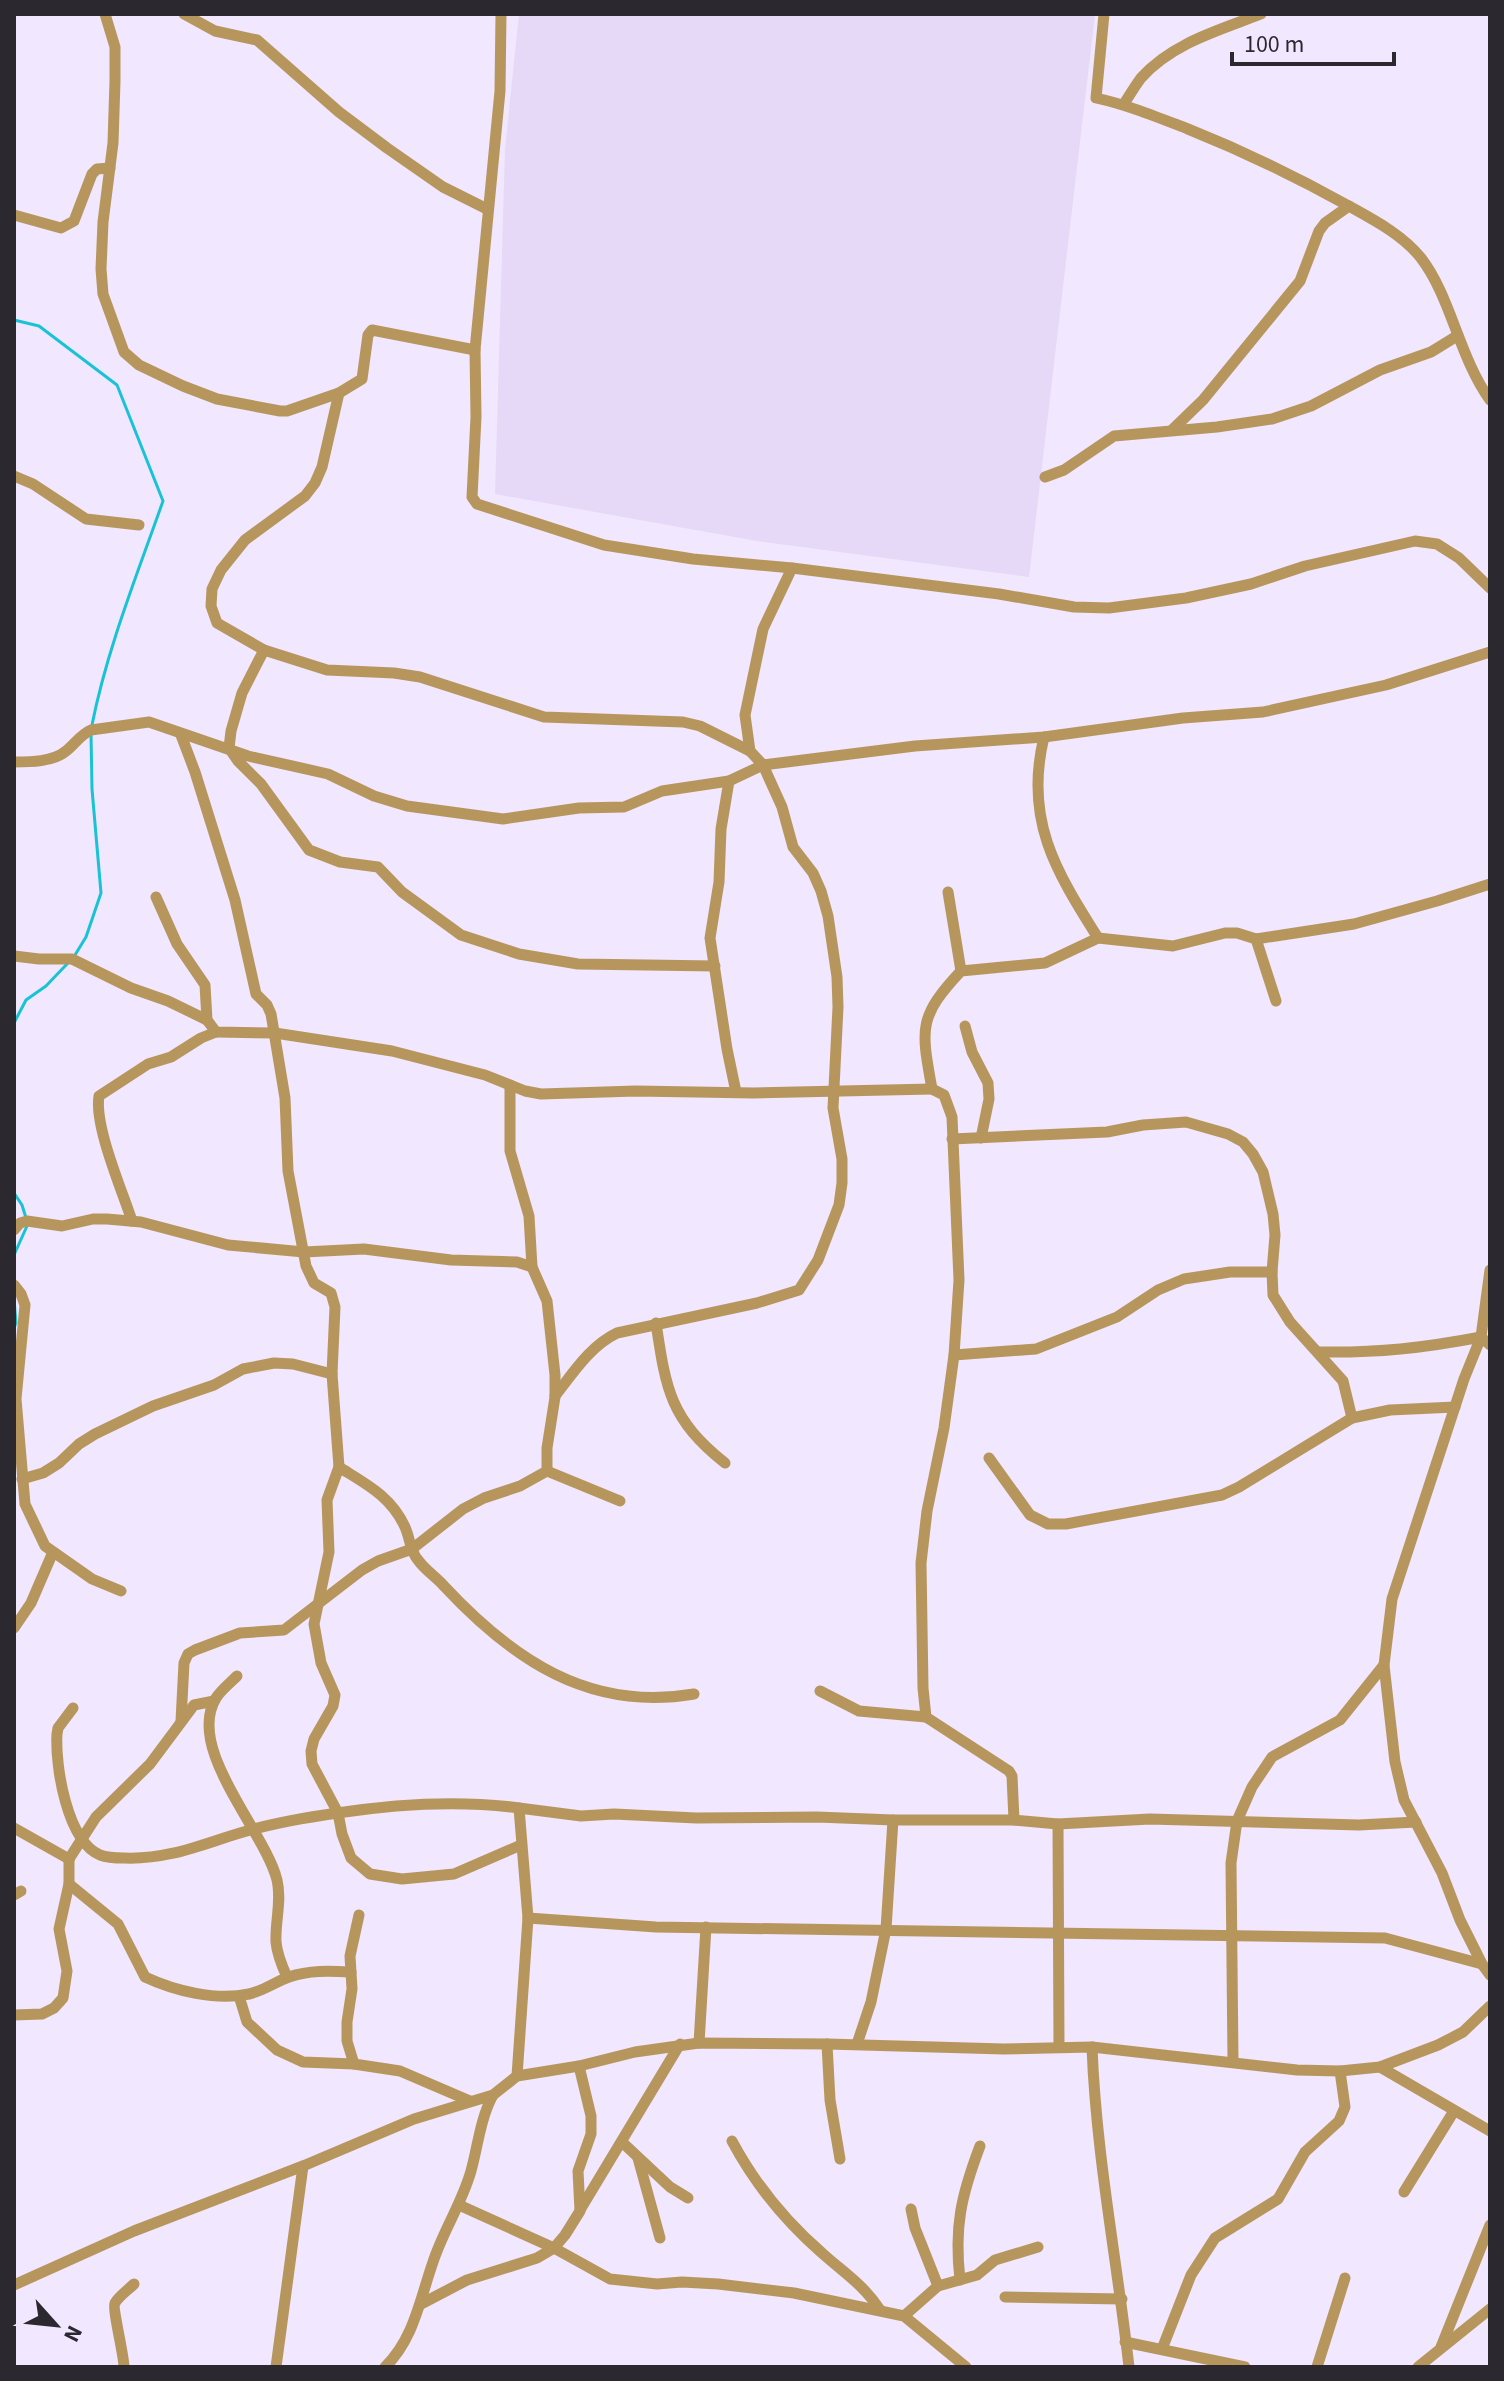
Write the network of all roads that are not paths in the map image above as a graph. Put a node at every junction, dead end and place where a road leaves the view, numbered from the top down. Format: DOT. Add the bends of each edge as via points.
graph roads {
  1 [pos="105,14"];
  2 [pos="184,14"];
  3 [pos="501,14"];
  4 [pos="1104,14"];
  5 [pos="1261,14"];
  6 [pos="1124,104"];
  7 [pos="110,168"];
  8 [pos="1349,206"];
  9 [pos="487,209"];
  10 [pos="14,215"];
  11 [pos="1457,336"];
  12 [pos="475,350"];
  13 [pos="339,393"];
  14 [pos="1490,400"];
  15 [pos="1172,430"];
  16 [pos="14,476"];
  17 [pos="1045,477"];
  18 [pos="139,525"];
  19 [pos="792,568"];
  20 [pos="1490,588"];
  21 [pos="264,650"];
  22 [pos="1490,652"];
  23 [pos="181,735"];
  24 [pos="1044,737"];
  25 [pos="229,748"];
  26 [pos="750,751"];
  27 [pos="14,762"];
  28 [pos="763,765"];
  29 [pos="729,781"];
  30 [pos="1490,884"];
  31 [pos="948,892"];
  32 [pos="156,897"];
  33 [pos="1098,938"];
  34 [pos="1256,939"];
  35 [pos="14,956"];
  36 [pos="715,966"];
  37 [pos="961,971"];
  38 [pos="1276,1001"];
  39 [pos="207,1020"];
  40 [pos="965,1026"];
  41 [pos="216,1032"];
  42 [pos="275,1033"];
  43 [pos="510,1085"];
  44 [pos="833,1089"];
  45 [pos="932,1089"];
  46 [pos="736,1092"];
  47 [pos="981,1138"];
  48 [pos="952,1139"];
  49 [pos="132,1221"];
  50 [pos="14,1230"];
  51 [pos="304,1252"];
  52 [pos="532,1267"];
  53 [pos="1490,1270"];
  54 [pos="1272,1272"];
  55 [pos="14,1285"];
  56 [pos="656,1323"];
  57 [pos="1486,1341"];
  58 [pos="1319,1352"];
  59 [pos="954,1355"];
  60 [pos="332,1374"];
  61 [pos="555,1397"];
  62 [pos="1455,1407"];
  63 [pos="1352,1418"];
  64 [pos="989,1458"];
  65 [pos="725,1463"];
  66 [pos="339,1467"];
  67 [pos="547,1471"];
  68 [pos="22,1479"];
  69 [pos="620,1501"];
  70 [pos="412,1549"];
  71 [pos="53,1552"];
  72 [pos="121,1591"];
  73 [pos="319,1606"];
  74 [pos="14,1628"];
  75 [pos="1384,1665"];
  76 [pos="237,1676"];
  77 [pos="820,1691"];
  78 [pos="694,1694"];
  79 [pos="214,1701"];
  80 [pos="73,1708"];
  81 [pos="926,1717"];
  82 [pos="181,1721"];
  83 [pos="519,1808"];
  84 [pos="338,1813"];
  85 [pos="893,1820"];
  86 [pos="1014,1820"];
  87 [pos="1237,1821"];
  88 [pos="1416,1822"];
  89 [pos="1058,1824"];
  90 [pos="14,1828"];
  91 [pos="252,1829"];
  92 [pos="81,1838"];
  93 [pos="521,1845"];
  94 [pos="69,1859"];
  95 [pos="69,1884"];
  96 [pos="359,1915"];
  97 [pos="528,1918"];
  98 [pos="706,1927"];
  99 [pos="886,1929"];
  100 [pos="1059,1932"];
  101 [pos="1232,1938"];
  102 [pos="1482,1964"];
  103 [pos="351,1972"];
  104 [pos="1490,1975"];
  105 [pos="287,1977"];
  106 [pos="239,1996"];
  107 [pos="1490,2006"];
  108 [pos="14,2015"];
  109 [pos="699,2043"];
  110 [pos="680,2044"];
  111 [pos="827,2044"];
  112 [pos="857,2044"];
  113 [pos="1059,2047"];
  114 [pos="1092,2047"];
  115 [pos="1233,2061"];
  116 [pos="354,2064"];
  117 [pos="579,2066"];
  118 [pos="1380,2067"];
  119 [pos="1340,2071"];
  120 [pos="517,2076"];
  121 [pos="493,2095"];
  122 [pos="470,2101"];
  123 [pos="1454,2111"];
  124 [pos="1490,2131"];
  125 [pos="732,2141"];
  126 [pos="623,2143"];
  127 [pos="980,2146"];
  128 [pos="638,2156"];
  129 [pos="840,2159"];
  130 [pos="303,2166"];
  131 [pos="1404,2192"];
  132 [pos="688,2198"];
  133 [pos="459,2205"];
  134 [pos="911,2209"];
  135 [pos="580,2211"];
  136 [pos="1490,2225"];
  137 [pos="660,2238"];
  138 [pos="1038,2247"];
  139 [pos="554,2248"];
  140 [pos="1345,2278"];
  141 [pos="960,2280"];
  142 [pos="134,2284"];
  143 [pos="14,2285"];
  144 [pos="938,2286"];
  145 [pos="1005,2297"];
  146 [pos="1122,2299"];
  147 [pos="421,2304"];
  148 [pos="1490,2309"];
  149 [pos="880,2310"];
  150 [pos="904,2316"];
  151 [pos="1125,2342"];
  152 [pos="1441,2347"];
  153 [pos="1162,2349"];
  154 [pos="1178,2354"];
  155 [pos="124,2367"];
  156 [pos="276,2367"];
  157 [pos="385,2367"];
  158 [pos="966,2367"];
  159 [pos="1129,2367"];
  160 [pos="1185,2367"];
  161 [pos="1245,2367"];
  162 [pos="1317,2367"];
  163 [pos="1418,2367"];
  1 -- 7 [label="street" via="115,47"];
  2 -- 9 [label="street" via="215,31 257,40 387,148 443,187"];
  3 -- 9 [label="street" via="500,91"];
  4 -- 6 [label="street" via="1096,98"];
  5 -- 6 [label="street" via="1209,33 1161,61 1141,78"];
  6 -- 8 [label="street" via="1261,158"];
  7 -- 10 [label="street" via="92,174 74,221 67,226"];
  7 -- 13 [label="street" via="101,255 103,294 132,361 217,399 280,411"];
  8 -- 11 [label="street" via="1419,256"];
  8 -- 15 [label="street" via="1325,223 1300,281"];
  9 -- 12 [label="street"];
  11 -- 14 [label="street"];
  11 -- 15 [label="street" via="1311,406 1272,419"];
  12 -- 13 [label="street" via="372,330 362,379"];
  12 -- 19 [label="street" via="472,497 477,504 604,545"];
  13 -- 21 [label="street" via="315,483 245,540 212,589 217,623"];
  15 -- 17 [label="street" via="1114,436 1072,466"];
  16 -- 18 [label="street" via="86,519"];
  19 -- 20 [label="street" via="1109,608 1216,592 1415,541 1437,544"];
  19 -- 26 [label="street" via="763,629 745,715"];
  21 -- 25 [label="street" via="242,693"];
  21 -- 26 [label="street" via="334,671 420,677 544,717 683,722"];
  22 -- 24 [label="street" via="1386,685 1263,712"];
  23 -- 25 [label="street"];
  23 -- 27 [label="street" via="142,722 91,730 57,757"];
  23 -- 42 [label="street" via="235,900 256,994 267,1005"];
  24 -- 28 [label="street"];
  24 -- 33 [label="street" via="1037,784 1041,828 1069,891"];
  25 -- 29 [label="street" via="328,774 407,806 503,819 624,807 662,791"];
  25 -- 36 [label="street" via="309,850 340,862 378,867 402,892 461,935 519,954 578,964"];
  26 -- 28 [label="street"];
  28 -- 29 [label="street"];
  28 -- 44 [label="street" via="793,847 813,873 828,916 838,1007"];
  29 -- 36 [label="street" via="710,938"];
  30 -- 34 [label="street" via="1367,921"];
  31 -- 37 [label="street"];
  32 -- 39 [label="street" via="177,944 205,985"];
  33 -- 34 [label="street" via="1173,946 1225,933"];
  33 -- 37 [label="street" via="1045,963"];
  34 -- 38 [label="street"];
  35 -- 39 [label="street" via="72,959"];
  36 -- 46 [label="street"];
  37 -- 45 [label="street" via="937,996 927,1018"];
  39 -- 41 [label="street"];
  40 -- 47 [label="street" via="988,1083"];
  41 -- 42 [label="street"];
  41 -- 49 [label="street" via="148,1064 99,1096 105,1139"];
  42 -- 43 [label="street" via="392,1051"];
  42 -- 51 [label="street" via="288,1171"];
  43 -- 46 [label="street" via="541,1094"];
  43 -- 52 [label="street" via="510,1151 529,1216"];
  44 -- 45 [label="street"];
  44 -- 46 [label="street"];
  44 -- 56 [label="street" via="841,1194 804,1286 757,1303"];
  45 -- 48 [label="street" via="948,1102"];
  47 -- 48 [label="street"];
  47 -- 54 [label="street" via="1186,1122 1228,1134 1243,1142 1263,1172 1275,1235"];
  48 -- 59 [label="street" via="959,1280"];
  49 -- 50 [label="street" via="93,1219 51,1226 27,1221"];
  49 -- 51 [label="street" via="218,1244"];
  51 -- 52 [label="street" via="364,1249"];
  51 -- 60 [label="street" via="310,1278 331,1293 335,1307"];
  52 -- 61 [label="street" via="547,1301"];
  53 -- 57 [label="street"];
  54 -- 58 [label="street" via="1273,1295 1280,1308"];
  54 -- 59 [label="street" via="1184,1279 1117,1317 1036,1349"];
  55 -- 68 [label="street" via="25,1305 16,1399"];
  56 -- 61 [label="street" via="607,1337"];
  56 -- 65 [label="street" via="665,1380 678,1414"];
  57 -- 58 [label="street" via="1374,1353"];
  57 -- 62 [label="street"];
  58 -- 63 [label="street" via="1343,1381"];
  59 -- 81 [label="street" via="921,1563"];
  60 -- 66 [label="street"];
  60 -- 68 [label="street" via="293,1364 243,1369 95,1434 43,1473"];
  61 -- 67 [label="street"];
  62 -- 63 [label="street"];
  62 -- 75 [label="street" via="1392,1599"];
  63 -- 64 [label="street" via="1222,1495 1066,1524 1048,1524 1030,1515"];
  66 -- 70 [label="street" via="387,1498"];
  66 -- 73 [label="street" via="327,1500 329,1552"];
  67 -- 69 [label="street"];
  67 -- 70 [label="street" via="463,1509"];
  68 -- 71 [label="street" via="25,1504 41,1543"];
  70 -- 73 [label="street" via="362,1570"];
  70 -- 78 [label="street" via="458,1603 503,1643 572,1683 604,1693"];
  71 -- 72 [label="street" via="92,1579"];
  71 -- 74 [label="street"];
  73 -- 82 [label="street" via="284,1630 240,1633 188,1654 181,1680"];
  73 -- 84 [label="street" via="315,1637 335,1695 311,1751 312,1764"];
  75 -- 87 [label="street" via="1340,1720 1272,1757"];
  75 -- 88 [label="street" via="1395,1762 1404,1800"];
  76 -- 79 [label="street"];
  77 -- 81 [label="street" via="859,1711"];
  79 -- 82 [label="street" via="194,1705"];
  79 -- 91 [label="street" via="209,1728 213,1754"];
  80 -- 92 [label="street" via="58,1728 57,1741 65,1800"];
  81 -- 86 [label="street" via="1009,1771"];
  82 -- 92 [label="street" via="150,1764"];
  83 -- 84 [label="street" via="450,1803"];
  83 -- 85 [label="street" via="581,1816"];
  83 -- 93 [label="street"];
  84 -- 91 [label="street"];
  84 -- 93 [label="street" via="351,1858 370,1874 385,1877 454,1874"];
  85 -- 86 [label="street"];
  85 -- 99 [label="street"];
  86 -- 89 [label="street"];
  87 -- 88 [label="street"];
  87 -- 89 [label="street"];
  87 -- 101 [label="street" via="1231,1863"];
  88 -- 102 [label="street"];
  89 -- 100 [label="street"];
  90 -- 94 [label="street"];
  91 -- 92 [label="street" via="165,1857 141,1859 98,1854"];
  91 -- 105 [label="street" via="277,1881 276,1943"];
  92 -- 94 [label="street"];
  93 -- 97 [label="street"];
  94 -- 95 [label="street"];
  95 -- 106 [label="street" via="118,1924 145,1977 199,1993"];
  95 -- 108 [label="street" via="59,1929 67,1971 63,1998 42,2014"];
  96 -- 103 [label="street"];
  97 -- 98 [label="street"];
  97 -- 120 [label="street"];
  98 -- 99 [label="street"];
  98 -- 109 [label="street"];
  99 -- 100 [label="street"];
  99 -- 112 [label="street"];
  100 -- 101 [label="street"];
  100 -- 113 [label="street"];
  101 -- 102 [label="street" via="1385,1938"];
  101 -- 115 [label="street"];
  102 -- 104 [label="street"];
  103 -- 105 [label="street"];
  103 -- 116 [label="street" via="347,2041"];
  105 -- 106 [label="street"];
  106 -- 116 [label="street" via="247,2022 284,2055 318,2064"];
  107 -- 118 [label="street" via="1463,2032"];
  109 -- 110 [label="street"];
  109 -- 111 [label="street"];
  110 -- 117 [label="street"];
  110 -- 126 [label="street"];
  111 -- 112 [label="street"];
  111 -- 129 [label="street"];
  112 -- 113 [label="street"];
  113 -- 114 [label="street"];
  114 -- 115 [label="street"];
  114 -- 146 [label="street" via="1100,2168"];
  115 -- 119 [label="street"];
  116 -- 122 [label="street" via="400,2071"];
  117 -- 120 [label="street"];
  117 -- 135 [label="street" via="591,2116 591,2134 578,2171"];
  118 -- 119 [label="street"];
  118 -- 123 [label="street"];
  119 -- 153 [label="street" via="1345,2107 1339,2121 1305,2152 1278,2199 1215,2238 1191,2275"];
  120 -- 121 [label="street"];
  121 -- 122 [label="street"];
  121 -- 133 [label="street"];
  122 -- 130 [label="street"];
  123 -- 124 [label="street"];
  123 -- 131 [label="street"];
  125 -- 149 [label="street" via="762,2191 822,2254 864,2288"];
  126 -- 128 [label="street"];
  126 -- 135 [label="street"];
  127 -- 141 [label="street" via="958,2220"];
  128 -- 132 [label="street"];
  128 -- 137 [label="street"];
  130 -- 143 [label="street" via="134,2231"];
  130 -- 156 [label="street"];
  133 -- 139 [label="street"];
  133 -- 147 [label="street"];
  134 -- 144 [label="street"];
  135 -- 139 [label="street"];
  136 -- 152 [label="street"];
  138 -- 141 [label="street" via="995,2260 977,2275"];
  139 -- 147 [label="street" via="467,2280"];
  139 -- 149 [label="street" via="610,2279 718,2284"];
  140 -- 162 [label="street"];
  141 -- 144 [label="street"];
  142 -- 155 [label="street" via="112,2309"];
  144 -- 150 [label="street"];
  145 -- 146 [label="street"];
  146 -- 151 [label="street"];
  147 -- 157 [label="street" via="397,2356"];
  148 -- 152 [label="street"];
  149 -- 150 [label="street"];
  150 -- 158 [label="street"];
  151 -- 153 [label="street"];
  151 -- 159 [label="street"];
  152 -- 163 [label="street"];
  153 -- 154 [label="street"];
  154 -- 160 [label="street"];
  154 -- 161 [label="street"];
}
